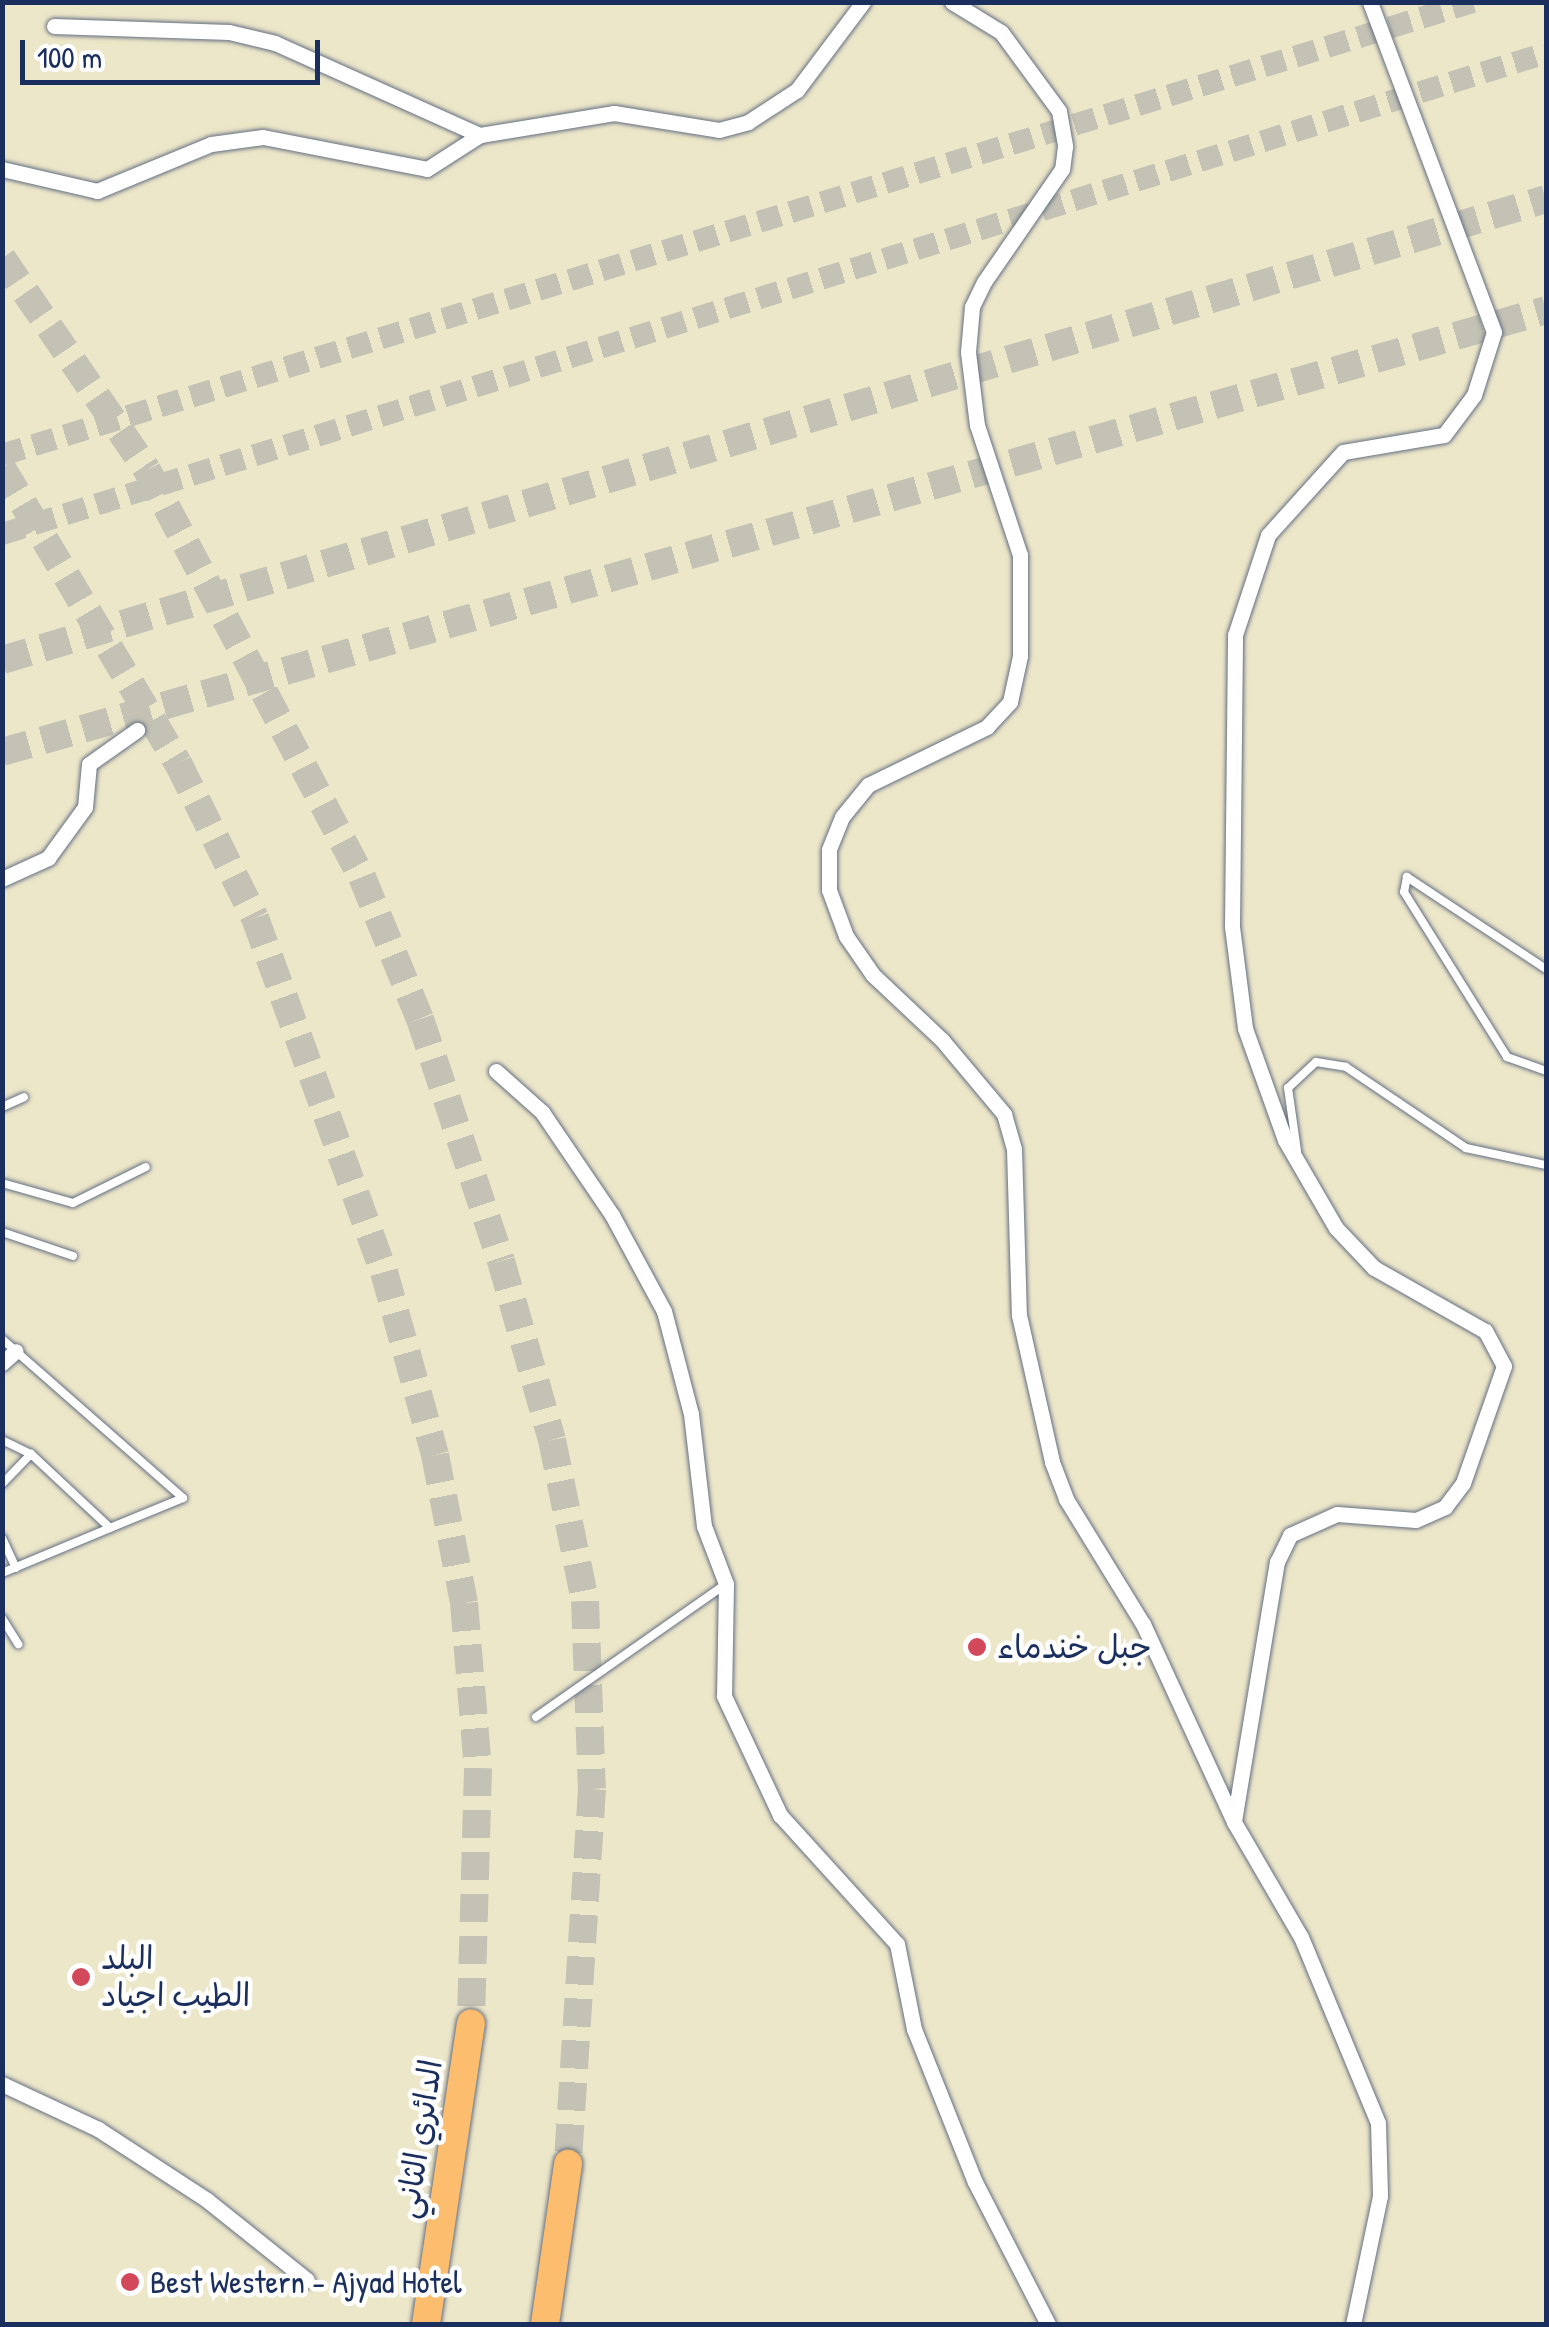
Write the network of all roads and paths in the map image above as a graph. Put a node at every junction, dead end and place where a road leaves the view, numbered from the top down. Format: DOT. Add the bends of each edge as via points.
graph roads {
  1 [pos="863,2"];
  2 [pos="952,2"];
  3 [pos="1370,2"];
  4 [pos="54,26"];
  5 [pos="480,136"];
  6 [pos="2,170"];
  7 [pos="137,730"];
  8 [pos="2,879"];
  9 [pos="1546,969"];
  10 [pos="496,1070"];
  11 [pos="1546,1072"];
  12 [pos="24,1097"];
  13 [pos="2,1108"];
  14 [pos="1300,1165"];
  15 [pos="1546,1165"];
  16 [pos="146,1167"];
  17 [pos="2,1183"];
  18 [pos="2,1232"];
  19 [pos="73,1256"];
  20 [pos="2,1338"];
  21 [pos="16,1351"];
  22 [pos="2,1363"];
  23 [pos="2,1440"];
  24 [pos="31,1454"];
  25 [pos="2,1484"];
  26 [pos="110,1528"];
  27 [pos="2,1538"];
  28 [pos="16,1568"];
  29 [pos="2,1574"];
  30 [pos="726,1584"];
  31 [pos="2,1618"];
  32 [pos="18,1644"];
  33 [pos="536,1718"];
  34 [pos="1234,1822"];
  35 [pos="471,2023"];
  36 [pos="2,2084"];
  37 [pos="568,2164"];
  38 [pos="308,2280"];
  39 [pos="426,2324"];
  40 [pos="545,2324"];
  41 [pos="1048,2324"];
  42 [pos="1354,2324"];
  1 -- 5 [label="street" via="820,67 748,122 688,130 614,113"];
  2 -- 34 [label="street" via="1001,32 1059,110 1065,146 1062,169 984,282 969,337 977,426 1020,555 1020,656 1010,702 988,726 868,786 851,806 829,850 829,890 846,936 872,975 942,1040 1004,1114 1014,1149 1018,1315 1052,1462 1066,1499 1143,1624"];
  3 -- 14 [label="street" via="1494,332 1474,395 1444,435 1342,452 1312,479 1268,534 1235,635 1232,926 1245,1028"];
  4 -- 5 [label="street" via="229,32 276,43"];
  5 -- 6 [label="street" via="427,169 263,137 211,144 97,191"];
  7 -- 8 [label="street" via="89,764 85,808 48,858"];
  9 -- 11 [label="lane" via="1407,877 1404,892 1507,1056"];
  10 -- 30 [label="street" via="542,1112 612,1214 664,1311 691,1414 704,1526"];
  12 -- 13 [label="lane"];
  14 -- 15 [label="lane" via="1288,1088 1316,1062 1346,1066 1466,1148"];
  14 -- 34 [label="street" via="1336,1228 1374,1268 1485,1332 1504,1366 1463,1483 1444,1507 1416,1520 1336,1514 1290,1535 1277,1562"];
  16 -- 17 [label="lane" via="73,1203"];
  18 -- 19 [label="lane"];
  20 -- 21 [label="lane"];
  21 -- 22 [label="street"];
  21 -- 26 [label="lane" via="183,1498"];
  23 -- 24 [label="lane"];
  24 -- 25 [label="lane"];
  24 -- 26 [label="lane"];
  26 -- 28 [label="lane"];
  27 -- 28 [label="lane"];
  28 -- 29 [label="lane"];
  30 -- 33 [label="lane"];
  30 -- 41 [label="street" via="724,1696 780,1815 898,1944 914,2029 975,2182"];
  31 -- 32 [label="lane"];
  34 -- 42 [label="street" via="1301,1937 1378,2123 1380,2196"];
  35 -- 39 [label="highway, الدائري الثاني"];
  36 -- 38 [label="street" via="98,2129 206,2200"];
  37 -- 40 [label="highway"];
}
